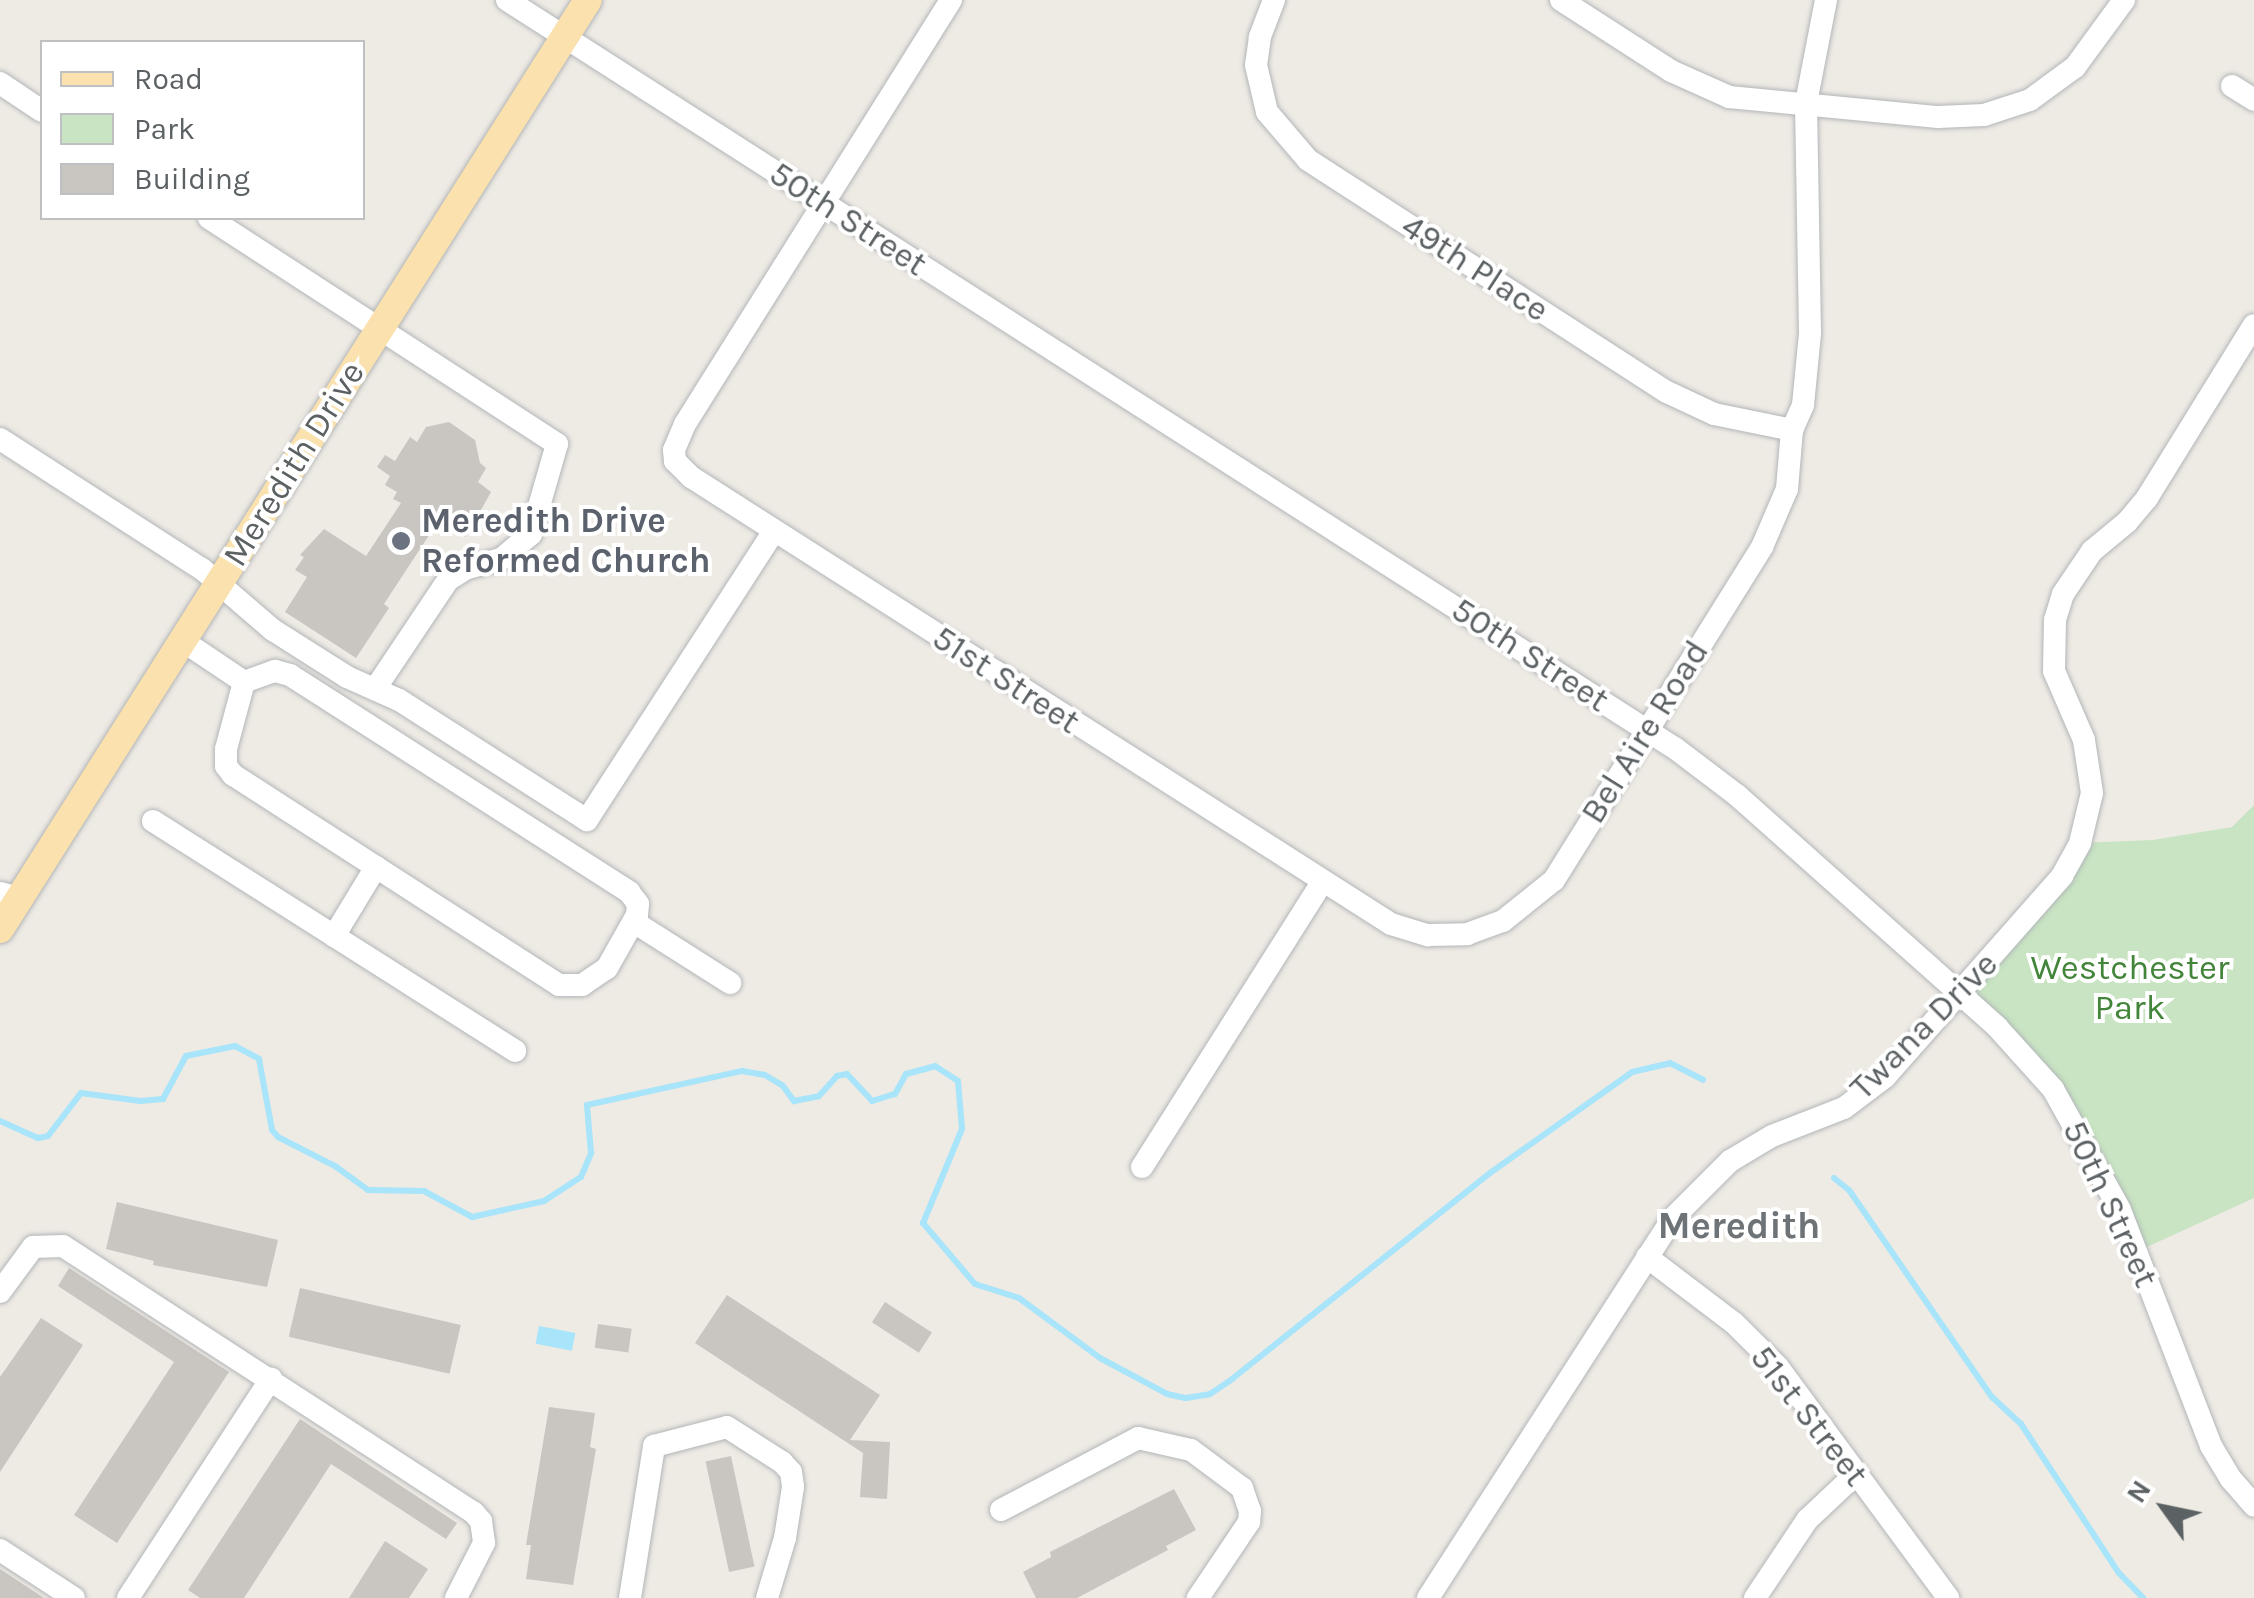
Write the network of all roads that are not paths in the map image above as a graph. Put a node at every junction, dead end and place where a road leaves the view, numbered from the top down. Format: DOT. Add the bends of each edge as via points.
graph roads {
  1 [pos="507,0"];
  2 [pos="588,0"];
  3 [pos="951,0"];
  4 [pos="1562,0"];
  5 [pos="1826,0"];
  6 [pos="2124,0"];
  7 [pos="1270,8"];
  8 [pos="565,37"];
  9 [pos="0,83"];
  10 [pos="2232,86"];
  11 [pos="2254,100"];
  12 [pos="1806,103"];
  13 [pos="40,109"];
  14 [pos="823,203"];
  15 [pos="211,220"];
  16 [pos="2254,326"];
  17 [pos="380,328"];
  18 [pos="1792,430"];
  19 [pos="0,439"];
  20 [pos="774,531"];
  21 [pos="219,583"];
  22 [pos="183,640"];
  23 [pos="244,682"];
  24 [pos="376,690"];
  25 [pos="1646,730"];
  26 [pos="152,822"];
  27 [pos="376,867"];
  28 [pos="1323,881"];
  29 [pos="10,895"];
  30 [pos="634,922"];
  31 [pos="0,929"];
  32 [pos="334,936"];
  33 [pos="730,983"];
  34 [pos="1960,995"];
  35 [pos="516,1051"];
  36 [pos="1142,1167"];
  37 [pos="1647,1257"];
  38 [pos="0,1292"];
  39 [pos="271,1379"];
  40 [pos="1855,1475"];
  41 [pos="2254,1505"];
  42 [pos="1000,1510"];
  43 [pos="0,1550"];
  44 [pos="74,1598"];
  45 [pos="128,1598"];
  46 [pos="456,1598"];
  47 [pos="630,1598"];
  48 [pos="767,1598"];
  49 [pos="1198,1598"];
  50 [pos="1428,1598"];
  51 [pos="1755,1598"];
  52 [pos="1948,1598"];
  1 -- 8 [label="street, 50th Street"];
  2 -- 8 [label="main road, Meredith Drive"];
  3 -- 14 [label="street"];
  4 -- 12 [label="street" via="1698,84 1729,96"];
  5 -- 12 [label="street, Bel Aire Road"];
  6 -- 12 [label="street" via="2075,67 2030,100 1984,115 1938,117"];
  7 -- 18 [label="street, 49th Place" via="1256,64 1267,112 1308,160 1668,392 1714,414"];
  8 -- 14 [label="street, 50th Street"];
  8 -- 17 [label="main road, Meredith Drive"];
  9 -- 13 [label="street"];
  10 -- 11 [label="street"];
  12 -- 18 [label="street, Bel Aire Road" via="1810,333 1803,405"];
  14 -- 20 [label="street, 51st Street" via="678,437 676,461 691,477"];
  14 -- 25 [label="street, 50th Street"];
  15 -- 17 [label="street"];
  16 -- 34 [label="street, Twana Drive" via="2147,498 2092,551 2063,594 2054,671 2090,767 2088,820 2062,876"];
  17 -- 21 [label="main road, Meredith Drive"];
  17 -- 24 [label="street" via="557,444 532,534 500,559 448,580"];
  18 -- 25 [label="street, Bel Aire Road" via="1787,490 1762,547"];
  19 -- 21 [label="street"];
  20 -- 24 [label="street" via="587,820"];
  20 -- 28 [label="street, 51st Street"];
  21 -- 22 [label="main road, Meredith Drive"];
  21 -- 24 [label="street" via="273,630"];
  22 -- 23 [label="street"];
  22 -- 29 [label="main road, Meredith Drive"];
  23 -- 27 [label="street" via="226,766"];
  23 -- 30 [label="street" via="275,671 290,675 629,892 638,904"];
  25 -- 28 [label="street, Bel Aire Road" via="1554,880 1504,922 1467,934 1428,936 1391,924"];
  25 -- 34 [label="street, 50th Street" via="1738,796"];
  26 -- 32 [label="street"];
  27 -- 30 [label="street" via="558,985 593,980"];
  27 -- 32 [label="street"];
  28 -- 36 [label="street"];
  29 -- 31 [label="main road, Meredith Drive"];
  30 -- 33 [label="street"];
  32 -- 35 [label="street"];
  34 -- 37 [label="street, Twana Drive" via="1885,1077 1844,1108 1772,1136 1709,1178"];
  34 -- 41 [label="street, 50th Street" via="2026,1057 2085,1141 2120,1210 2211,1446"];
  37 -- 40 [label="street, 51st Street" via="1734,1323 1778,1367"];
  37 -- 50 [label="street, Twana Drive"];
  38 -- 39 [label="street" via="33,1248 56,1243"];
  39 -- 45 [label="street"];
  39 -- 46 [label="street" via="481,1521 484,1543"];
  40 -- 51 [label="street" via="1807,1520"];
  40 -- 52 [label="street, 51st Street"];
  42 -- 49 [label="street" via="1138,1438 1191,1450 1242,1488 1250,1511"];
  43 -- 44 [label="street"];
  47 -- 48 [label="street" via="654,1446 727,1427 791,1472 784,1538"];
}
